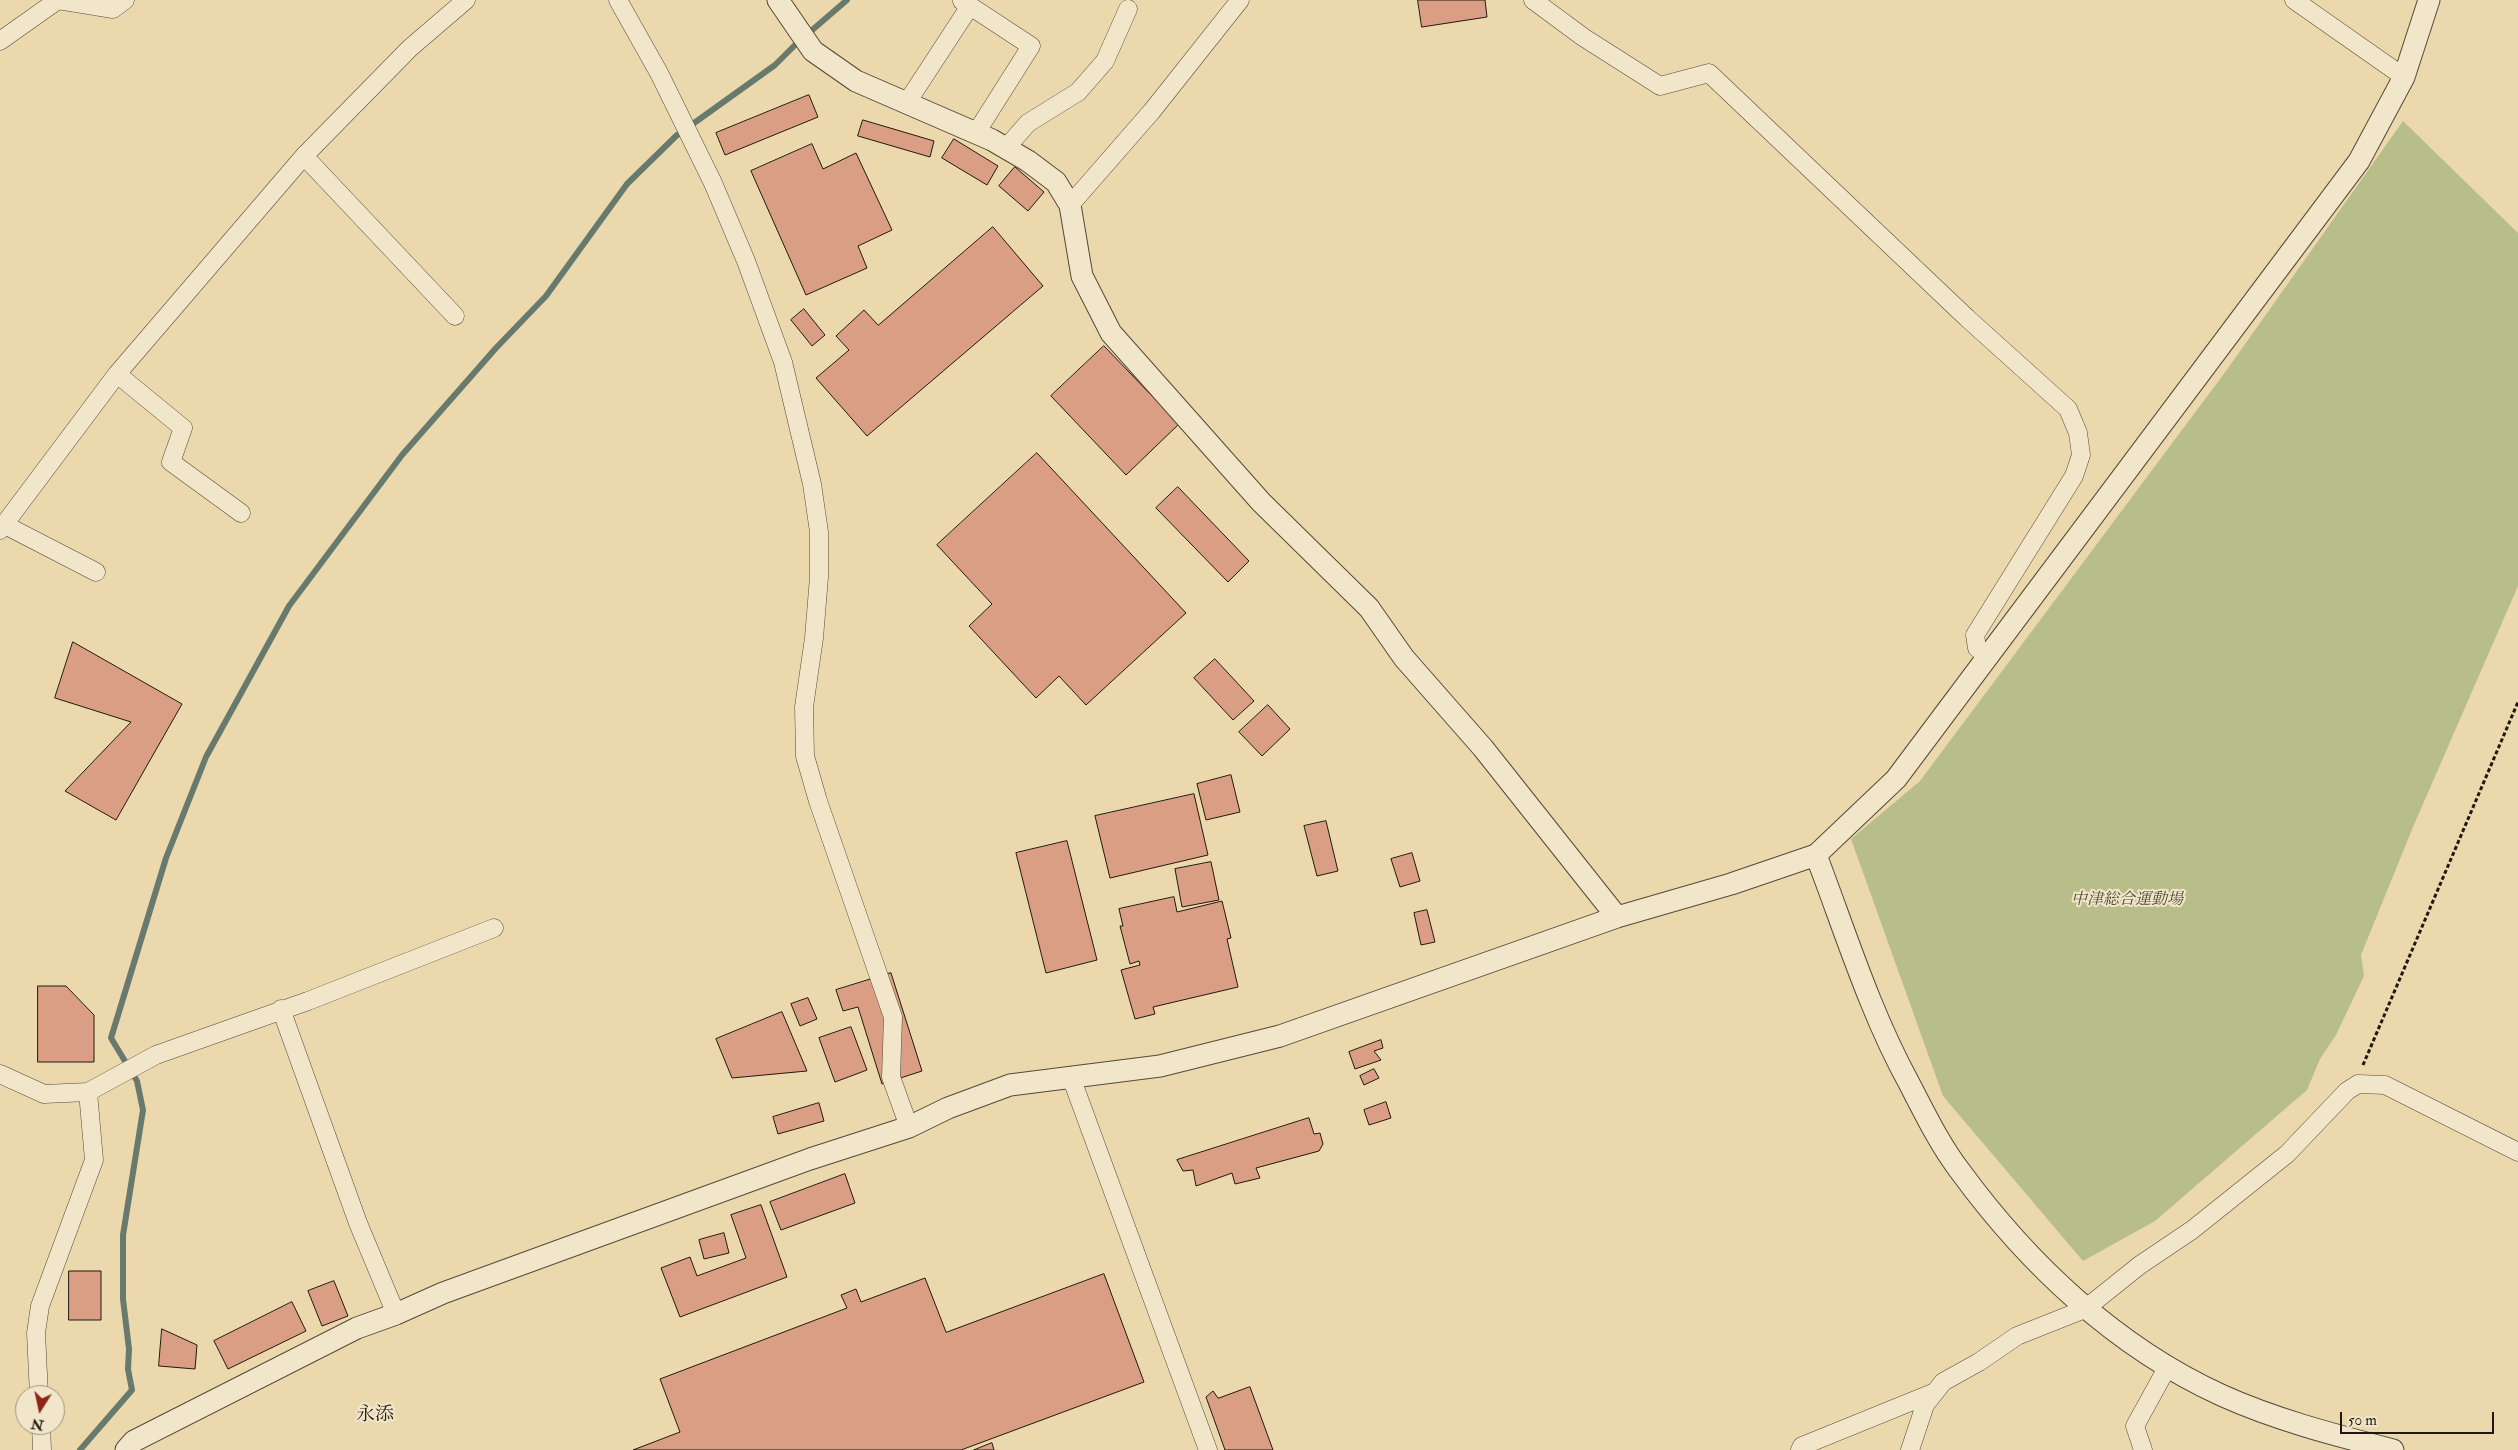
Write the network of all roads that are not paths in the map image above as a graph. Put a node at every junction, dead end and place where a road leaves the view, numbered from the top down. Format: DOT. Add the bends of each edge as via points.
graph roads {
  1 [pos="125,0"];
  2 [pos="466,0"];
  3 [pos="618,0"];
  4 [pos="778,0"];
  5 [pos="1240,0"];
  6 [pos="1533,0"];
  7 [pos="2294,0"];
  8 [pos="2429,0"];
  9 [pos="965,3"];
  10 [pos="1128,9"];
  11 [pos="0,41"];
  12 [pos="2404,77"];
  13 [pos="906,104"];
  14 [pos="976,134"];
  15 [pos="1006,148"];
  16 [pos="304,156"];
  17 [pos="1070,205"];
  18 [pos="455,316"];
  19 [pos="117,374"];
  20 [pos="241,514"];
  21 [pos="2,527"];
  22 [pos="96,572"];
  23 [pos="1989,658"];
  24 [pos="1816,855"];
  25 [pos="1617,916"];
  26 [pos="494,928"];
  27 [pos="281,1009"];
  28 [pos="0,1074"];
  29 [pos="1071,1077"];
  30 [pos="88,1092"];
  31 [pos="909,1127"];
  32 [pos="2518,1152"];
  33 [pos="2085,1309"];
  34 [pos="396,1314"];
  35 [pos="2168,1366"];
  36 [pos="39,1385"];
  37 [pos="1935,1392"];
  38 [pos="41,1435"];
  39 [pos="42,1450"];
  40 [pos="126,1450"];
  41 [pos="1208,1450"];
  42 [pos="1800,1450"];
  43 [pos="1910,1450"];
  44 [pos="2142,1450"];
  45 [pos="2393,1450"];
  1 -- 11 [label="street" via="113,9 58,0"];
  2 -- 16 [label="street" via="410,48"];
  3 -- 31 [label="street" via="659,73 713,183 783,362 812,484 819,532 814,638 804,707 805,756 893,1017 891,1077"];
  4 -- 13 [label="street" via="813,51 856,80"];
  5 -- 17 [label="street" via="1152,111"];
  6 -- 23 [label="street" via="1583,37 1660,86 1708,73 2068,409 2078,433 2081,455 2074,476 1975,635 1977,648"];
  7 -- 12 [label="street"];
  8 -- 12 [label="street"];
  9 -- 13 [label="street"];
  9 -- 14 [label="street" via="1030,46"];
  10 -- 15 [label="street" via="1105,61 1078,92 1028,123"];
  12 -- 23 [label="street" via="2359,161"];
  13 -- 14 [label="street"];
  14 -- 15 [label="street"];
  15 -- 17 [label="street" via="1056,182"];
  16 -- 18 [label="street"];
  16 -- 19 [label="street"];
  17 -- 25 [label="street" via="1082,276 1111,333 1261,502 1370,608 1404,658 1483,748"];
  19 -- 20 [label="street" via="183,428 171,462"];
  19 -- 21 [label="street"];
  21 -- 22 [label="street"];
  23 -- 24 [label="street" via="1896,779"];
  24 -- 25 [label="street" via="1731,884"];
  24 -- 33 [label="street" via="1884,1031 1908,1082 1959,1170 2019,1243"];
  25 -- 29 [label="street" via="1280,1036 1160,1066"];
  26 -- 27 [label="street"];
  27 -- 30 [label="street" via="156,1054"];
  27 -- 34 [label="street" via="358,1223"];
  28 -- 30 [label="street" via="44,1094"];
  29 -- 31 [label="street" via="1010,1085 948,1108"];
  29 -- 41 [label="street"];
  30 -- 36 [label="street" via="94,1160 40,1306 36,1333"];
  31 -- 34 [label="street" via="810,1159 443,1293"];
  32 -- 33 [label="street" via="2385,1084 2358,1084 2347,1091 2287,1154 2247,1187"];
  33 -- 35 [label="street" via="2146,1354"];
  33 -- 37 [label="street" via="2017,1336 1942,1382"];
  34 -- 40 [label="street" via="357,1328 134,1441"];
  35 -- 44 [label="street" via="2135,1426"];
  35 -- 45 [label="street" via="2222,1396 2320,1432"];
  37 -- 42 [label="street" via="1802,1446"];
  37 -- 43 [label="street" via="1926,1405"];
  38 -- 39 [label="street"];
}
